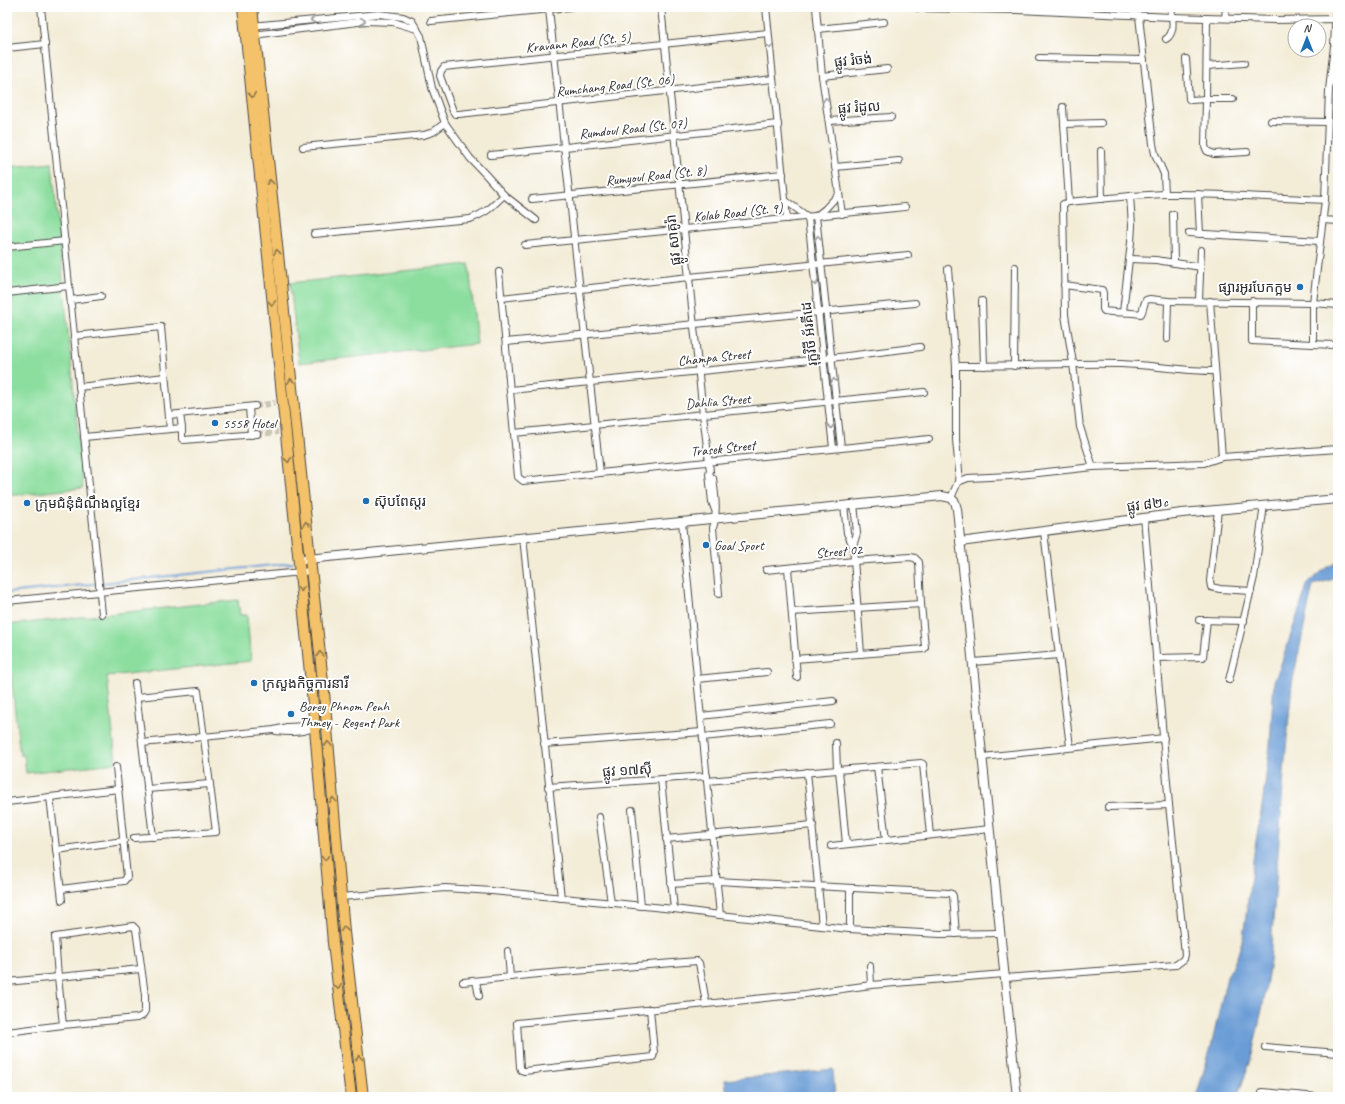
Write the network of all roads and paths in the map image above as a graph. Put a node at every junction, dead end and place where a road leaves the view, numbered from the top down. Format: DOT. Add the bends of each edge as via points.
graph roads {
  1 [pos="41,7"];
  2 [pos="242,7"];
  3 [pos="252,7"];
  4 [pos="570,7"];
  5 [pos="661,7"];
  6 [pos="766,7"];
  7 [pos="816,7"];
  8 [pos="1171,7"];
  9 [pos="1226,7"];
  10 [pos="1336,7"];
  11 [pos="918,8"];
  12 [pos="549,9"];
  13 [pos="1140,16"];
  14 [pos="1172,17"];
  15 [pos="1208,18"];
  16 [pos="1225,18"];
  17 [pos="1336,19"];
  18 [pos="431,21"];
  19 [pos="884,22"];
  20 [pos="417,29"];
  21 [pos="818,29"];
  22 [pos="250,30"];
  23 [pos="768,33"];
  24 [pos="1166,39"];
  25 [pos="45,44"];
  26 [pos="665,44"];
  27 [pos="7,48"];
  28 [pos="554,56"];
  29 [pos="1039,58"];
  30 [pos="1186,59"];
  31 [pos="1144,60"];
  32 [pos="1244,63"];
  33 [pos="1207,66"];
  34 [pos="887,69"];
  35 [pos="822,76"];
  36 [pos="773,79"];
  37 [pos="670,91"];
  38 [pos="1206,99"];
  39 [pos="1233,99"];
  40 [pos="559,103"];
  41 [pos="1063,106"];
  42 [pos="459,114"];
  43 [pos="892,117"];
  44 [pos="829,121"];
  45 [pos="1272,121"];
  46 [pos="1327,122"];
  47 [pos="445,123"];
  48 [pos="1101,123"];
  49 [pos="778,124"];
  50 [pos="1064,124"];
  51 [pos="674,135"];
  52 [pos="303,147"];
  53 [pos="564,147"];
  54 [pos="1101,151"];
  55 [pos="1247,152"];
  56 [pos="492,155"];
  57 [pos="899,161"];
  58 [pos="835,166"];
  59 [pos="783,174"];
  60 [pos="679,184"];
  61 [pos="839,194"];
  62 [pos="1165,194"];
  63 [pos="1198,194"];
  64 [pos="504,195"];
  65 [pos="569,195"];
  66 [pos="1130,196"];
  67 [pos="532,199"];
  68 [pos="1102,199"];
  69 [pos="1325,200"];
  70 [pos="786,201"];
  71 [pos="1069,202"];
  72 [pos="905,207"];
  73 [pos="842,214"];
  74 [pos="1173,214"];
  75 [pos="816,216"];
  76 [pos="808,217"];
  77 [pos="788,219"];
  78 [pos="536,220"];
  79 [pos="1323,220"];
  80 [pos="1338,221"];
  81 [pos="684,229"];
  82 [pos="1189,233"];
  83 [pos="314,234"];
  84 [pos="1200,234"];
  85 [pos="574,240"];
  86 [pos="65,241"];
  87 [pos="1320,241"];
  88 [pos="525,245"];
  89 [pos="7,247"];
  90 [pos="1201,250"];
  91 [pos="908,255"];
  92 [pos="1130,259"];
  93 [pos="1174,263"];
  94 [pos="821,264"];
  95 [pos="813,265"];
  96 [pos="1015,267"];
  97 [pos="1201,267"];
  98 [pos="948,269"];
  99 [pos="499,272"];
  100 [pos="689,277"];
  101 [pos="1064,285"];
  102 [pos="69,286"];
  103 [pos="580,289"];
  104 [pos="7,293"];
  105 [pos="101,296"];
  106 [pos="501,298"];
  107 [pos="70,300"];
  108 [pos="982,300"];
  109 [pos="1168,300"];
  110 [pos="1199,300"];
  111 [pos="1210,300"];
  112 [pos="1252,301"];
  113 [pos="915,303"];
  114 [pos="1313,303"];
  115 [pos="1338,305"];
  116 [pos="826,311"];
  117 [pos="818,312"];
  118 [pos="1123,312"];
  119 [pos="694,324"];
  120 [pos="585,334"];
  121 [pos="74,336"];
  122 [pos="1167,339"];
  123 [pos="506,342"];
  124 [pos="1313,344"];
  125 [pos="1334,345"];
  126 [pos="920,347"];
  127 [pos="824,358"];
  128 [pos="831,358"];
  129 [pos="1073,363"];
  130 [pos="956,366"];
  131 [pos="984,366"];
  132 [pos="1014,366"];
  133 [pos="698,371"];
  134 [pos="1215,371"];
  135 [pos="166,377"];
  136 [pos="590,382"];
  137 [pos="79,387"];
  138 [pos="510,390"];
  139 [pos="924,392"];
  140 [pos="293,402"];
  141 [pos="828,402"];
  142 [pos="836,402"];
  143 [pos="279,403"];
  144 [pos="180,414"];
  145 [pos="703,414"];
  146 [pos="170,415"];
  147 [pos="595,425"];
  148 [pos="182,428"];
  149 [pos="170,429"];
  150 [pos="514,433"];
  151 [pos="84,437"];
  152 [pos="929,439"];
  153 [pos="841,447"];
  154 [pos="833,448"];
  155 [pos="1338,449"];
  156 [pos="1222,458"];
  157 [pos="709,461"];
  158 [pos="1093,467"];
  159 [pos="710,471"];
  160 [pos="600,473"];
  161 [pos="958,482"];
  162 [pos="951,498"];
  163 [pos="1338,500"];
  164 [pos="854,504"];
  165 [pos="844,505"];
  166 [pos="1264,505"];
  167 [pos="1218,510"];
  168 [pos="716,514"];
  169 [pos="1144,518"];
  170 [pos="682,522"];
  171 [pos="1044,532"];
  172 [pos="523,537"];
  173 [pos="960,542"];
  174 [pos="853,546"];
  175 [pos="310,559"];
  176 [pos="298,560"];
  177 [pos="854,561"];
  178 [pos="788,568"];
  179 [pos="766,570"];
  180 [pos="311,571"];
  181 [pos="300,572"];
  182 [pos="1251,591"];
  183 [pos="100,592"];
  184 [pos="719,594"];
  185 [pos="7,601"];
  186 [pos="921,604"];
  187 [pos="857,608"];
  188 [pos="792,612"];
  189 [pos="102,614"];
  190 [pos="1198,620"];
  191 [pos="1207,620"];
  192 [pos="1244,621"];
  193 [pos="861,654"];
  194 [pos="1059,656"];
  195 [pos="1156,658"];
  196 [pos="795,659"];
  197 [pos="972,662"];
  198 [pos="767,672"];
  199 [pos="797,677"];
  200 [pos="697,679"];
  201 [pos="1229,680"];
  202 [pos="135,683"];
  203 [pos="137,697"];
  204 [pos="832,701"];
  205 [pos="701,716"];
  206 [pos="830,724"];
  207 [pos="327,725"];
  208 [pos="315,726"];
  209 [pos="703,735"];
  210 [pos="204,737"];
  211 [pos="1164,738"];
  212 [pos="142,743"];
  213 [pos="836,743"];
  214 [pos="544,744"];
  215 [pos="1070,747"];
  216 [pos="982,757"];
  217 [pos="116,767"];
  218 [pos="877,767"];
  219 [pos="838,770"];
  220 [pos="807,772"];
  221 [pos="661,779"];
  222 [pos="707,779"];
  223 [pos="210,784"];
  224 [pos="548,787"];
  225 [pos="147,789"];
  226 [pos="119,790"];
  227 [pos="50,797"];
  228 [pos="7,802"];
  229 [pos="1169,805"];
  230 [pos="1108,807"];
  231 [pos="632,810"];
  232 [pos="600,816"];
  233 [pos="813,825"];
  234 [pos="990,829"];
  235 [pos="712,835"];
  236 [pos="930,835"];
  237 [pos="153,836"];
  238 [pos="134,838"];
  239 [pos="666,839"];
  240 [pos="886,840"];
  241 [pos="124,841"];
  242 [pos="846,844"];
  243 [pos="831,846"];
  244 [pos="56,850"];
  245 [pos="717,881"];
  246 [pos="671,884"];
  247 [pos="819,886"];
  248 [pos="850,888"];
  249 [pos="61,889"];
  250 [pos="341,897"];
  251 [pos="561,898"];
  252 [pos="62,900"];
  253 [pos="611,903"];
  254 [pos="641,906"];
  255 [pos="674,909"];
  256 [pos="720,915"];
  257 [pos="822,926"];
  258 [pos="850,929"];
  259 [pos="1000,933"];
  260 [pos="956,934"];
  261 [pos="508,952"];
  262 [pos="870,966"];
  263 [pos="141,969"];
  264 [pos="1005,976"];
  265 [pos="58,977"];
  266 [pos="510,977"];
  267 [pos="476,981"];
  268 [pos="7,982"];
  269 [pos="464,982"];
  270 [pos="871,985"];
  271 [pos="479,996"];
  272 [pos="706,1003"];
  273 [pos="650,1009"];
  274 [pos="63,1025"];
  275 [pos="7,1032"];
  276 [pos="1265,1047"];
  277 [pos="1338,1053"];
  278 [pos="1262,1092"];
  279 [pos="351,1097"];
  280 [pos="363,1097"];
  281 [pos="1017,1097"];
  282 [pos="1318,1097"];
  1 -- 25 [label="street"];
  2 -- 22 [label="main road"];
  3 -- 22 [label="main road"];
  4 -- 12 [label="street"];
  5 -- 26 [label="street, ផ្លូវ សាគូរ៉ា"];
  6 -- 23 [label="street"];
  7 -- 21 [label="street"];
  8 -- 14 [label="street"];
  9 -- 16 [label="street"];
  10 -- 17 [label="street"];
  11 -- 13 [label="street"];
  12 -- 18 [label="street"];
  12 -- 28 [label="street"];
  13 -- 14 [label="street"];
  13 -- 31 [label="street"];
  14 -- 15 [label="street"];
  14 -- 24 [label="street" via="1172,30"];
  15 -- 16 [label="street"];
  15 -- 33 [label="street"];
  16 -- 17 [label="street"];
  17 -- 46 [label="street"];
  19 -- 21 [label="street"];
  22 -- 20 [label="street, one-way" via="366,21 393,22"];
  20 -- 22 [label="street, one-way" via="412,22 403,17 379,14"];
  20 -- 47 [label="street" via="423,43 432,88"];
  21 -- 35 [label="street"];
  140 -- 22 [label="main road, one-way"];
  22 -- 143 [label="main road, one-way"];
  23 -- 26 [label="street, Kravann Road (St. 5)"];
  23 -- 36 [label="street, one-way"];
  25 -- 27 [label="street"];
  25 -- 86 [label="street"];
  26 -- 28 [label="street, Kravann Road (St. 5)"];
  26 -- 37 [label="street, ផ្លូវ សាគូរ៉ា"];
  28 -- 40 [label="street"];
  28 -- 42 [label="street, Kravann Road (St. 5)" via="444,68 440,71 440,76 453,112"];
  29 -- 31 [label="street"];
  30 -- 38 [label="street" via="1189,99"];
  31 -- 62 [label="street" via="1153,144 1164,174"];
  32 -- 33 [label="street"];
  33 -- 38 [label="street"];
  34 -- 35 [label="street, ផ្លូវ រំចង់"];
  44 -- 35 [label="street, one-way"];
  36 -- 37 [label="street, Rumchang Road (St. 06)"];
  36 -- 49 [label="street"];
  37 -- 40 [label="street, Rumchang Road (St. 06)"];
  37 -- 51 [label="street, ផ្លូវ សាគូរ៉ា"];
  38 -- 39 [label="street"];
  38 -- 55 [label="street" via="1207,151 1214,154"];
  40 -- 42 [label="street, Rumchang Road (St. 06)"];
  40 -- 53 [label="street"];
  41 -- 50 [label="street"];
  43 -- 44 [label="street, ផ្លូវ រំដូល"];
  44 -- 58 [label="street"];
  45 -- 46 [label="street"];
  46 -- 69 [label="street"];
  47 -- 52 [label="street" via="424,135"];
  47 -- 64 [label="street" via="470,158"];
  48 -- 50 [label="street"];
  49 -- 51 [label="street, Rumdoul Road (St. 07)"];
  49 -- 59 [label="street"];
  50 -- 71 [label="street"];
  51 -- 53 [label="street, Rumdoul Road (St. 07)"];
  51 -- 60 [label="street, ផ្លូវ សាគូរ៉ា"];
  53 -- 56 [label="street, Rumdoul Road (St. 07)"];
  53 -- 65 [label="street"];
  54 -- 68 [label="street"];
  57 -- 58 [label="street"];
  58 -- 61 [label="street"];
  59 -- 60 [label="street, Rumyoul Road (St. 8)"];
  59 -- 70 [label="street"];
  60 -- 65 [label="street, Rumyoul Road (St. 8)"];
  60 -- 81 [label="street, ផ្លូវ សាគូរ៉ា"];
  61 -- 73 [label="street"];
  61 -- 75 [label="street"];
  62 -- 63 [label="street"];
  62 -- 66 [label="street"];
  63 -- 69 [label="street"];
  63 -- 84 [label="street"];
  64 -- 78 [label="street"];
  64 -- 83 [label="street" via="494,206 470,219"];
  65 -- 67 [label="street, Rumyoul Road (St. 8)"];
  65 -- 85 [label="street"];
  66 -- 68 [label="street"];
  66 -- 92 [label="street"];
  68 -- 71 [label="street"];
  69 -- 79 [label="street"];
  70 -- 76 [label="street"];
  70 -- 77 [label="street"];
  71 -- 101 [label="street" via="1062,206"];
  72 -- 73 [label="street, Kolab Road (St. 9)"];
  73 -- 75 [label="street, Kolab Road (St. 9)"];
  74 -- 93 [label="street"];
  75 -- 76 [label="street, Kolab Road (St. 9)"];
  94 -- 75 [label="street, រុក្ខវិថី អ័រគីដេ, one-way"];
  76 -- 77 [label="street, Kolab Road (St. 9)"];
  76 -- 95 [label="street, រុក្ខវិថី អ័រគីដេ"];
  77 -- 81 [label="street, Kolab Road (St. 9)"];
  79 -- 80 [label="street"];
  79 -- 87 [label="street"];
  81 -- 85 [label="street, Kolab Road (St. 9)"];
  81 -- 100 [label="street, ផ្លូវ សាគូរ៉ា"];
  82 -- 84 [label="street"];
  84 -- 87 [label="street"];
  85 -- 88 [label="street, Kolab Road (St. 9)"];
  85 -- 103 [label="street"];
  86 -- 89 [label="street"];
  86 -- 102 [label="street"];
  87 -- 114 [label="street"];
  90 -- 97 [label="street"];
  91 -- 94 [label="street"];
  92 -- 93 [label="street"];
  92 -- 118 [label="street"];
  93 -- 97 [label="street"];
  94 -- 95 [label="street"];
  94 -- 116 [label="street, រុក្ខវិថី អ័រគីដេ"];
  95 -- 100 [label="street"];
  95 -- 117 [label="street, រុក្ខវិថី អ័រគីដេ, one-way"];
  96 -- 132 [label="street"];
  97 -- 110 [label="street"];
  98 -- 130 [label="street"];
  99 -- 106 [label="street"];
  100 -- 103 [label="street"];
  100 -- 119 [label="street, ផ្លូវ សាគូរ៉ា"];
  101 -- 118 [label="street" via="1102,290 1104,311"];
  101 -- 129 [label="street" via="1065,315"];
  102 -- 104 [label="street"];
  102 -- 107 [label="street"];
  103 -- 106 [label="street"];
  103 -- 120 [label="street"];
  105 -- 107 [label="street"];
  106 -- 123 [label="street"];
  107 -- 121 [label="street"];
  108 -- 131 [label="street"];
  109 -- 110 [label="street"];
  109 -- 118 [label="street" via="1146,300 1141,314"];
  109 -- 122 [label="street"];
  110 -- 111 [label="street"];
  111 -- 112 [label="street"];
  111 -- 134 [label="street"];
  112 -- 114 [label="street"];
  112 -- 124 [label="street" via="1252,341"];
  113 -- 116 [label="street"];
  114 -- 115 [label="street"];
  114 -- 124 [label="street"];
  116 -- 117 [label="street"];
  116 -- 128 [label="street, រុក្ខវិថី អ័រគីដេ"];
  117 -- 119 [label="street"];
  117 -- 127 [label="street, រុក្ខវិថី អ័រគីដេ"];
  119 -- 120 [label="street"];
  119 -- 133 [label="street, ផ្លូវ សាគូរ៉ា"];
  120 -- 123 [label="street"];
  120 -- 136 [label="street"];
  121 -- 135 [label="street" via="161,327"];
  121 -- 137 [label="street"];
  123 -- 138 [label="street"];
  124 -- 125 [label="street"];
  126 -- 128 [label="street, Champa Street"];
  127 -- 128 [label="street, Champa Street"];
  127 -- 133 [label="street, Champa Street"];
  127 -- 141 [label="street, រុក្ខវិថី អ័រគីដេ"];
  142 -- 128 [label="street, រុក្ខវិថី អ័រគីដេ, one-way"];
  129 -- 132 [label="street"];
  129 -- 134 [label="street"];
  129 -- 158 [label="street" via="1080,427"];
  130 -- 131 [label="street"];
  130 -- 161 [label="street"];
  131 -- 132 [label="street"];
  133 -- 136 [label="street, Champa Street"];
  133 -- 145 [label="street, ផ្លូវ សាគូរ៉ា"];
  134 -- 156 [label="street"];
  135 -- 137 [label="street"];
  135 -- 146 [label="street"];
  136 -- 138 [label="street, Champa Street"];
  136 -- 147 [label="street"];
  137 -- 151 [label="street"];
  138 -- 150 [label="street"];
  139 -- 142 [label="street, Dahlia Street"];
  140 -- 143 [label="street"];
  175 -- 140 [label="main road, one-way"];
  141 -- 142 [label="street, Dahlia Street"];
  141 -- 145 [label="street, Dahlia Street"];
  141 -- 154 [label="street, រុក្ខវិថី អ័រគីដេ, one-way"];
  142 -- 153 [label="street, រុក្ខវិថី អ័រគីដេ"];
  143 -- 176 [label="main road, one-way"];
  144 -- 146 [label="street"];
  144 -- 148 [label="street"];
  144 -- 148 [label="street" via="252,407 254,434 184,440"];
  145 -- 147 [label="street, Dahlia Street"];
  145 -- 157 [label="street, ផ្លូវ សាគូរ៉ា"];
  146 -- 149 [label="street"];
  147 -- 150 [label="street, Dahlia Street"];
  147 -- 160 [label="street"];
  148 -- 149 [label="street"];
  149 -- 151 [label="street"];
  150 -- 160 [label="street, Trasek Street" via="518,477 523,481"];
  151 -- 183 [label="street"];
  152 -- 153 [label="street, Trasek Street"];
  153 -- 154 [label="street, Trasek Street"];
  154 -- 157 [label="street, Trasek Street"];
  155 -- 156 [label="street"];
  156 -- 158 [label="street" via="1204,463 1166,466"];
  157 -- 159 [label="street, ផ្លូវ សាគូរ៉ា"];
  157 -- 160 [label="street, Trasek Street"];
  158 -- 161 [label="street" via="968,478"];
  159 -- 168 [label="street, ផ្លូវ សាគូរ៉ា" via="712,502"];
  159 -- 168 [label="street, ផ្លូវ សាគូរ៉ា" via="713,473"];
  161 -- 162 [label="street"];
  162 -- 164 [label="street" via="942,496"];
  162 -- 173 [label="street" via="957,509"];
  163 -- 166 [label="street, ផ្លូវ ៨២c"];
  164 -- 165 [label="street"];
  164 -- 174 [label="street" via="857,533"];
  165 -- 168 [label="street"];
  165 -- 174 [label="street" via="847,533"];
  166 -- 167 [label="street, ផ្លូវ ៨២c"];
  166 -- 182 [label="street"];
  167 -- 169 [label="street, ផ្លូវ ៨២c"];
  167 -- 182 [label="street" via="1211,587"];
  168 -- 170 [label="street"];
  168 -- 184 [label="street, ផ្លូវ សាគូរ៉ា" via="713,528"];
  169 -- 171 [label="street, ផ្លូវ ៨២c"];
  169 -- 195 [label="street"];
  170 -- 172 [label="street"];
  170 -- 200 [label="street"];
  171 -- 173 [label="street, ផ្លូវ ៨២c"];
  171 -- 194 [label="street"];
  172 -- 175 [label="street"];
  172 -- 214 [label="street"];
  173 -- 197 [label="street"];
  174 -- 177 [label="street"];
  175 -- 176 [label="street"];
  175 -- 180 [label="main road"];
  176 -- 181 [label="main road"];
  177 -- 178 [label="street, Street 02"];
  177 -- 186 [label="street, Street 02" via="915,558 918,562"];
  177 -- 187 [label="street"];
  178 -- 179 [label="street, Street 02"];
  178 -- 188 [label="street"];
  180 -- 181 [label="street"];
  207 -- 180 [label="main road, one-way"];
  181 -- 183 [label="street"];
  181 -- 208 [label="main road, one-way"];
  182 -- 192 [label="street"];
  183 -- 185 [label="street"];
  183 -- 189 [label="street"];
  186 -- 187 [label="street"];
  186 -- 193 [label="street" via="924,649"];
  187 -- 188 [label="street"];
  187 -- 193 [label="street"];
  188 -- 196 [label="street"];
  190 -- 191 [label="street"];
  191 -- 192 [label="street"];
  191 -- 195 [label="street" via="1204,657"];
  192 -- 201 [label="street"];
  193 -- 196 [label="street"];
  194 -- 197 [label="street"];
  194 -- 215 [label="street"];
  195 -- 211 [label="street"];
  196 -- 199 [label="street"];
  197 -- 216 [label="street"];
  198 -- 200 [label="street"];
  200 -- 205 [label="street"];
  202 -- 203 [label="street"];
  203 -- 210 [label="street" via="198,691"];
  203 -- 212 [label="street"];
  204 -- 205 [label="street"];
  205 -- 209 [label="street"];
  206 -- 209 [label="street"];
  207 -- 208 [label="street"];
  250 -- 207 [label="main road, one-way"];
  208 -- 210 [label="street"];
  208 -- 279 [label="main road, one-way" via="330,911"];
  209 -- 214 [label="street"];
  209 -- 222 [label="street"];
  210 -- 212 [label="street"];
  210 -- 223 [label="street"];
  211 -- 215 [label="street"];
  211 -- 229 [label="street"];
  212 -- 225 [label="street"];
  213 -- 219 [label="street"];
  214 -- 224 [label="street"];
  215 -- 216 [label="street"];
  216 -- 234 [label="street"];
  217 -- 226 [label="street"];
  218 -- 219 [label="street, ផ្លូវ ១៧ស៊ី"];
  218 -- 236 [label="street, ផ្លូវ ១៧ស៊ី" via="923,764"];
  218 -- 240 [label="street"];
  219 -- 220 [label="street, ផ្លូវ ១៧ស៊ី"];
  219 -- 242 [label="street"];
  220 -- 222 [label="street, ផ្លូវ ១៧ស៊ី"];
  220 -- 233 [label="street"];
  221 -- 222 [label="street, ផ្លូវ ១៧ស៊ី"];
  221 -- 224 [label="street, ផ្លូវ ១៧ស៊ី"];
  221 -- 239 [label="street"];
  222 -- 235 [label="street"];
  223 -- 225 [label="street"];
  223 -- 237 [label="street" via="216,832"];
  224 -- 251 [label="street"];
  225 -- 237 [label="street"];
  226 -- 227 [label="street"];
  226 -- 241 [label="street"];
  227 -- 228 [label="street"];
  227 -- 244 [label="street"];
  229 -- 230 [label="street"];
  229 -- 264 [label="street" via="1184,959 1176,965"];
  231 -- 254 [label="street"];
  232 -- 253 [label="street"];
  233 -- 235 [label="street"];
  233 -- 247 [label="street"];
  234 -- 236 [label="street"];
  234 -- 259 [label="street"];
  235 -- 239 [label="street"];
  235 -- 245 [label="street"];
  236 -- 240 [label="street"];
  237 -- 238 [label="street"];
  239 -- 246 [label="street"];
  240 -- 242 [label="street"];
  241 -- 244 [label="street"];
  241 -- 249 [label="street" via="127,877 124,881"];
  242 -- 243 [label="street"];
  244 -- 249 [label="street"];
  245 -- 246 [label="street"];
  245 -- 247 [label="street"];
  245 -- 256 [label="street"];
  246 -- 255 [label="street"];
  247 -- 248 [label="street"];
  247 -- 257 [label="street"];
  248 -- 258 [label="street"];
  248 -- 260 [label="street" via="952,894"];
  249 -- 252 [label="street"];
  250 -- 251 [label="street" via="445,888"];
  280 -- 250 [label="main road, one-way"];
  251 -- 253 [label="street"];
  253 -- 254 [label="street"];
  254 -- 255 [label="street"];
  255 -- 256 [label="street"];
  256 -- 257 [label="street"];
  257 -- 258 [label="street"];
  258 -- 260 [label="street"];
  259 -- 260 [label="street"];
  259 -- 264 [label="street"];
  261 -- 266 [label="street"];
  262 -- 270 [label="street"];
  263 -- 265 [label="street"];
  263 -- 265 [label="street" via="136,929 130,926 55,937"];
  263 -- 274 [label="street" via="145,995 145,1012 142,1016"];
  264 -- 270 [label="street"];
  264 -- 281 [label="street"];
  265 -- 268 [label="street"];
  265 -- 274 [label="street"];
  266 -- 267 [label="street"];
  266 -- 272 [label="street" via="697,961"];
  267 -- 269 [label="street"];
  267 -- 271 [label="street"];
  270 -- 272 [label="street"];
  272 -- 273 [label="street"];
  273 -- 273 [label="street" via="653,1057 521,1070 517,1023"];
  274 -- 275 [label="street"];
  276 -- 277 [label="street"];
  278 -- 282 [label="street"];
}
